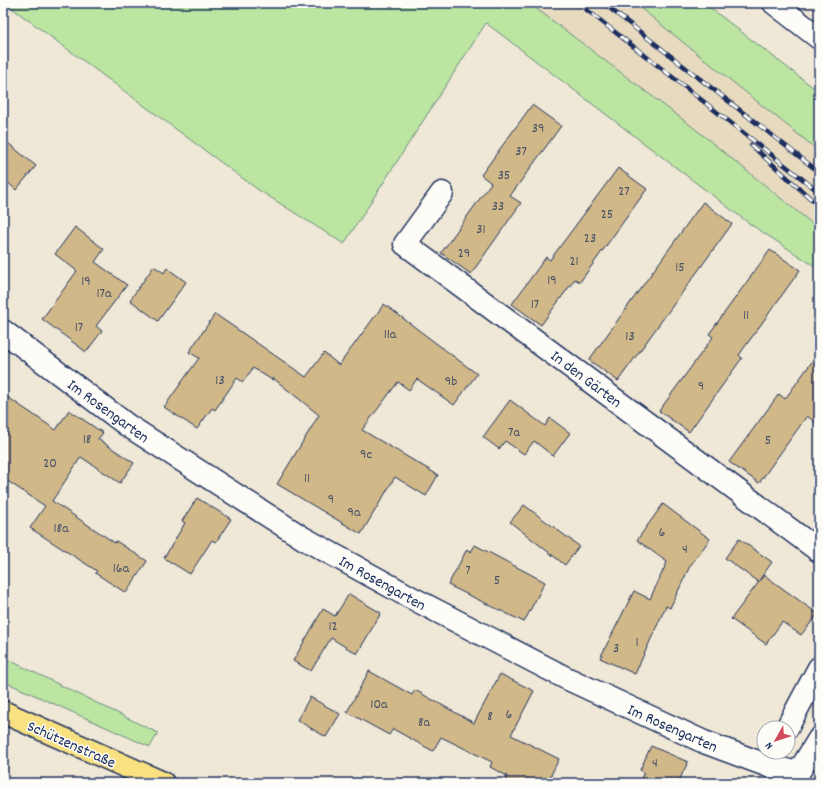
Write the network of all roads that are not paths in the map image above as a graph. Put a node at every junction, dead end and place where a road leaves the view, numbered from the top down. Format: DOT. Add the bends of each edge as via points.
graph roads {
  1 [pos="774,3"];
  2 [pos="819,38"];
  3 [pos="442,193"];
  4 [pos="3,331"];
  5 [pos="819,551"];
  6 [pos="819,668"];
  7 [pos="3,712"];
  8 [pos="790,720"];
  9 [pos="819,739"];
  10 [pos="756,755"];
  11 [pos="771,760"];
  12 [pos="794,778"];
  13 [pos="163,783"];
  1 -- 2 [label="street"];
  3 -- 5 [label="street, In den Gärten" via="405,244"];
  4 -- 10 [label="street, Im Rosengarten" via="126,426 303,538 566,678 704,742"];
  6 -- 8 [label="street"];
  7 -- 13 [label="main road, Schützenstraße"];
  9 -- 12 [label="street"];
  11 -- 12 [label="street, Im Rosengarten"];
}
